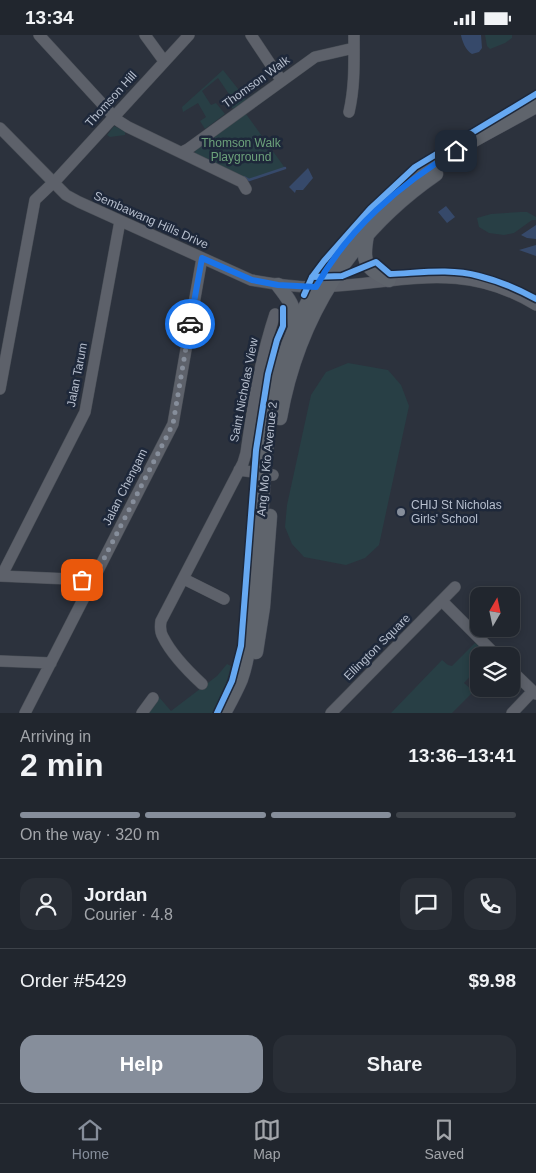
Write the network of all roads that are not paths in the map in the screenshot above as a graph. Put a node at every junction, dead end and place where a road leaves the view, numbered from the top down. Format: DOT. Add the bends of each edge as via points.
graph roads {
  1 [pos="39,35"];
  2 [pos="145,35"];
  3 [pos="189,35"];
  4 [pos="251,35"];
  5 [pos="354,35"];
  6 [pos="354,48"];
  7 [pos="164,61"];
  8 [pos="281,80"];
  9 [pos="536,106"];
  10 [pos="349,112"];
  11 [pos="113,116"];
  12 [pos="536,117"];
  13 [pos="0,128"];
  14 [pos="182,152"];
  15 [pos="54,183"];
  16 [pos="246,189"];
  17 [pos="120,221"];
  18 [pos="367,235"];
  19 [pos="202,258"];
  20 [pos="447,277"];
  21 [pos="389,280"];
  22 [pos="278,285"];
  23 [pos="322,287"];
  24 [pos="536,305"];
  25 [pos="536,312"];
  26 [pos="275,314"];
  27 [pos="295,328"];
  28 [pos="0,389"];
  29 [pos="239,470"];
  30 [pos="269,475"];
  31 [pos="2,576"];
  32 [pos="184,579"];
  33 [pos="93,580"];
  34 [pos="455,587"];
  35 [pos="224,599"];
  36 [pos="442,601"];
  37 [pos="487,647"];
  38 [pos="0,661"];
  39 [pos="51,663"];
  40 [pos="520,679"];
  41 [pos="202,684"];
  42 [pos="534,693"];
  43 [pos="153,698"];
  44 [pos="25,713"];
  45 [pos="142,713"];
  46 [pos="224,713"];
  47 [pos="234,713"];
  48 [pos="331,713"];
  49 [pos="512,713"];
  1 -- 11 [label="street"];
  2 -- 7 [label="street"];
  3 -- 7 [label="street, Thomson Hill"];
  4 -- 8 [label="street"];
  5 -- 6 [label="street"];
  6 -- 8 [label="street, Thomson Walk" via="315,57"];
  6 -- 10 [label="street" via="353,96"];
  7 -- 11 [label="street, Thomson Hill"];
  8 -- 14 [label="street, Thomson Walk"];
  9 -- 23 [label="main road, Ang Mo Kio Avenue 2" via="437,162 401,189 347,243 322,277"];
  11 -- 14 [label="street" via="128,127"];
  11 -- 15 [label="street, Thomson Hill"];
  12 -- 18 [label="main road, Ang Mo Kio Avenue 2" via="460,158 425,182"];
  13 -- 15 [label="street, Sembawang Hills Drive"];
  14 -- 16 [label="street" via="242,182"];
  15 -- 17 [label="street, Sembawang Hills Drive" via="66,195"];
  15 -- 28 [label="street, Thomson Hill" via="34,204"];
  17 -- 19 [label="street, Sembawang Hills Drive"];
  17 -- 31 [label="street, Jalan Tarum" via="85,412"];
  18 -- 21 [label="main road" via="364,254 368,266"];
  18 -- 23 [label="main road, Ang Mo Kio Avenue 2"];
  19 -- 22 [label="street, Sembawang Hills Drive" via="252,280"];
  19 -- 33 [label="street, Jalan Chengam" via="173,424"];
  20 -- 21 [label="street, Sembawang Hills Drive"];
  20 -- 24 [label="street, Sembawang Hills Drive" via="475,280"];
  20 -- 25 [label="street" via="449,281 506,295"];
  21 -- 23 [label="street, Sembawang Hills Drive"];
  22 -- 23 [label="street, Sembawang Hills Drive"];
  22 -- 27 [label="main road" via="292,303"];
  23 -- 27 [label="main road, Ang Mo Kio Avenue 2"];
  23 -- 30 [label="main road, Ang Mo Kio Avenue 2" via="293,363"];
  26 -- 29 [label="street, Saint Nicholas View" via="258,379 246,453"];
  27 -- 30 [label="main road, Ang Mo Kio Avenue 2" via="275,391 267,439"];
  29 -- 30 [label="street"];
  29 -- 32 [label="street, Saint Nicholas View"];
  30 -- 46 [label="main road, Ang Mo Kio Avenue 2" via="248,647 241,678"];
  30 -- 47 [label="main road, Ang Mo Kio Avenue 2" via="260,631 251,675"];
  31 -- 33 [label="street"];
  32 -- 35 [label="street"];
  32 -- 41 [label="street, Saint Nicholas View" via="160,628 163,637"];
  33 -- 39 [label="street, Jalan Chengam"];
  34 -- 36 [label="street, Ellington Square"];
  36 -- 37 [label="street"];
  36 -- 48 [label="street, Ellington Square"];
  38 -- 39 [label="street"];
  39 -- 44 [label="street, Jalan Chengam"];
  40 -- 42 [label="street"];
  42 -- 49 [label="street"];
  43 -- 45 [label="street"];
}
